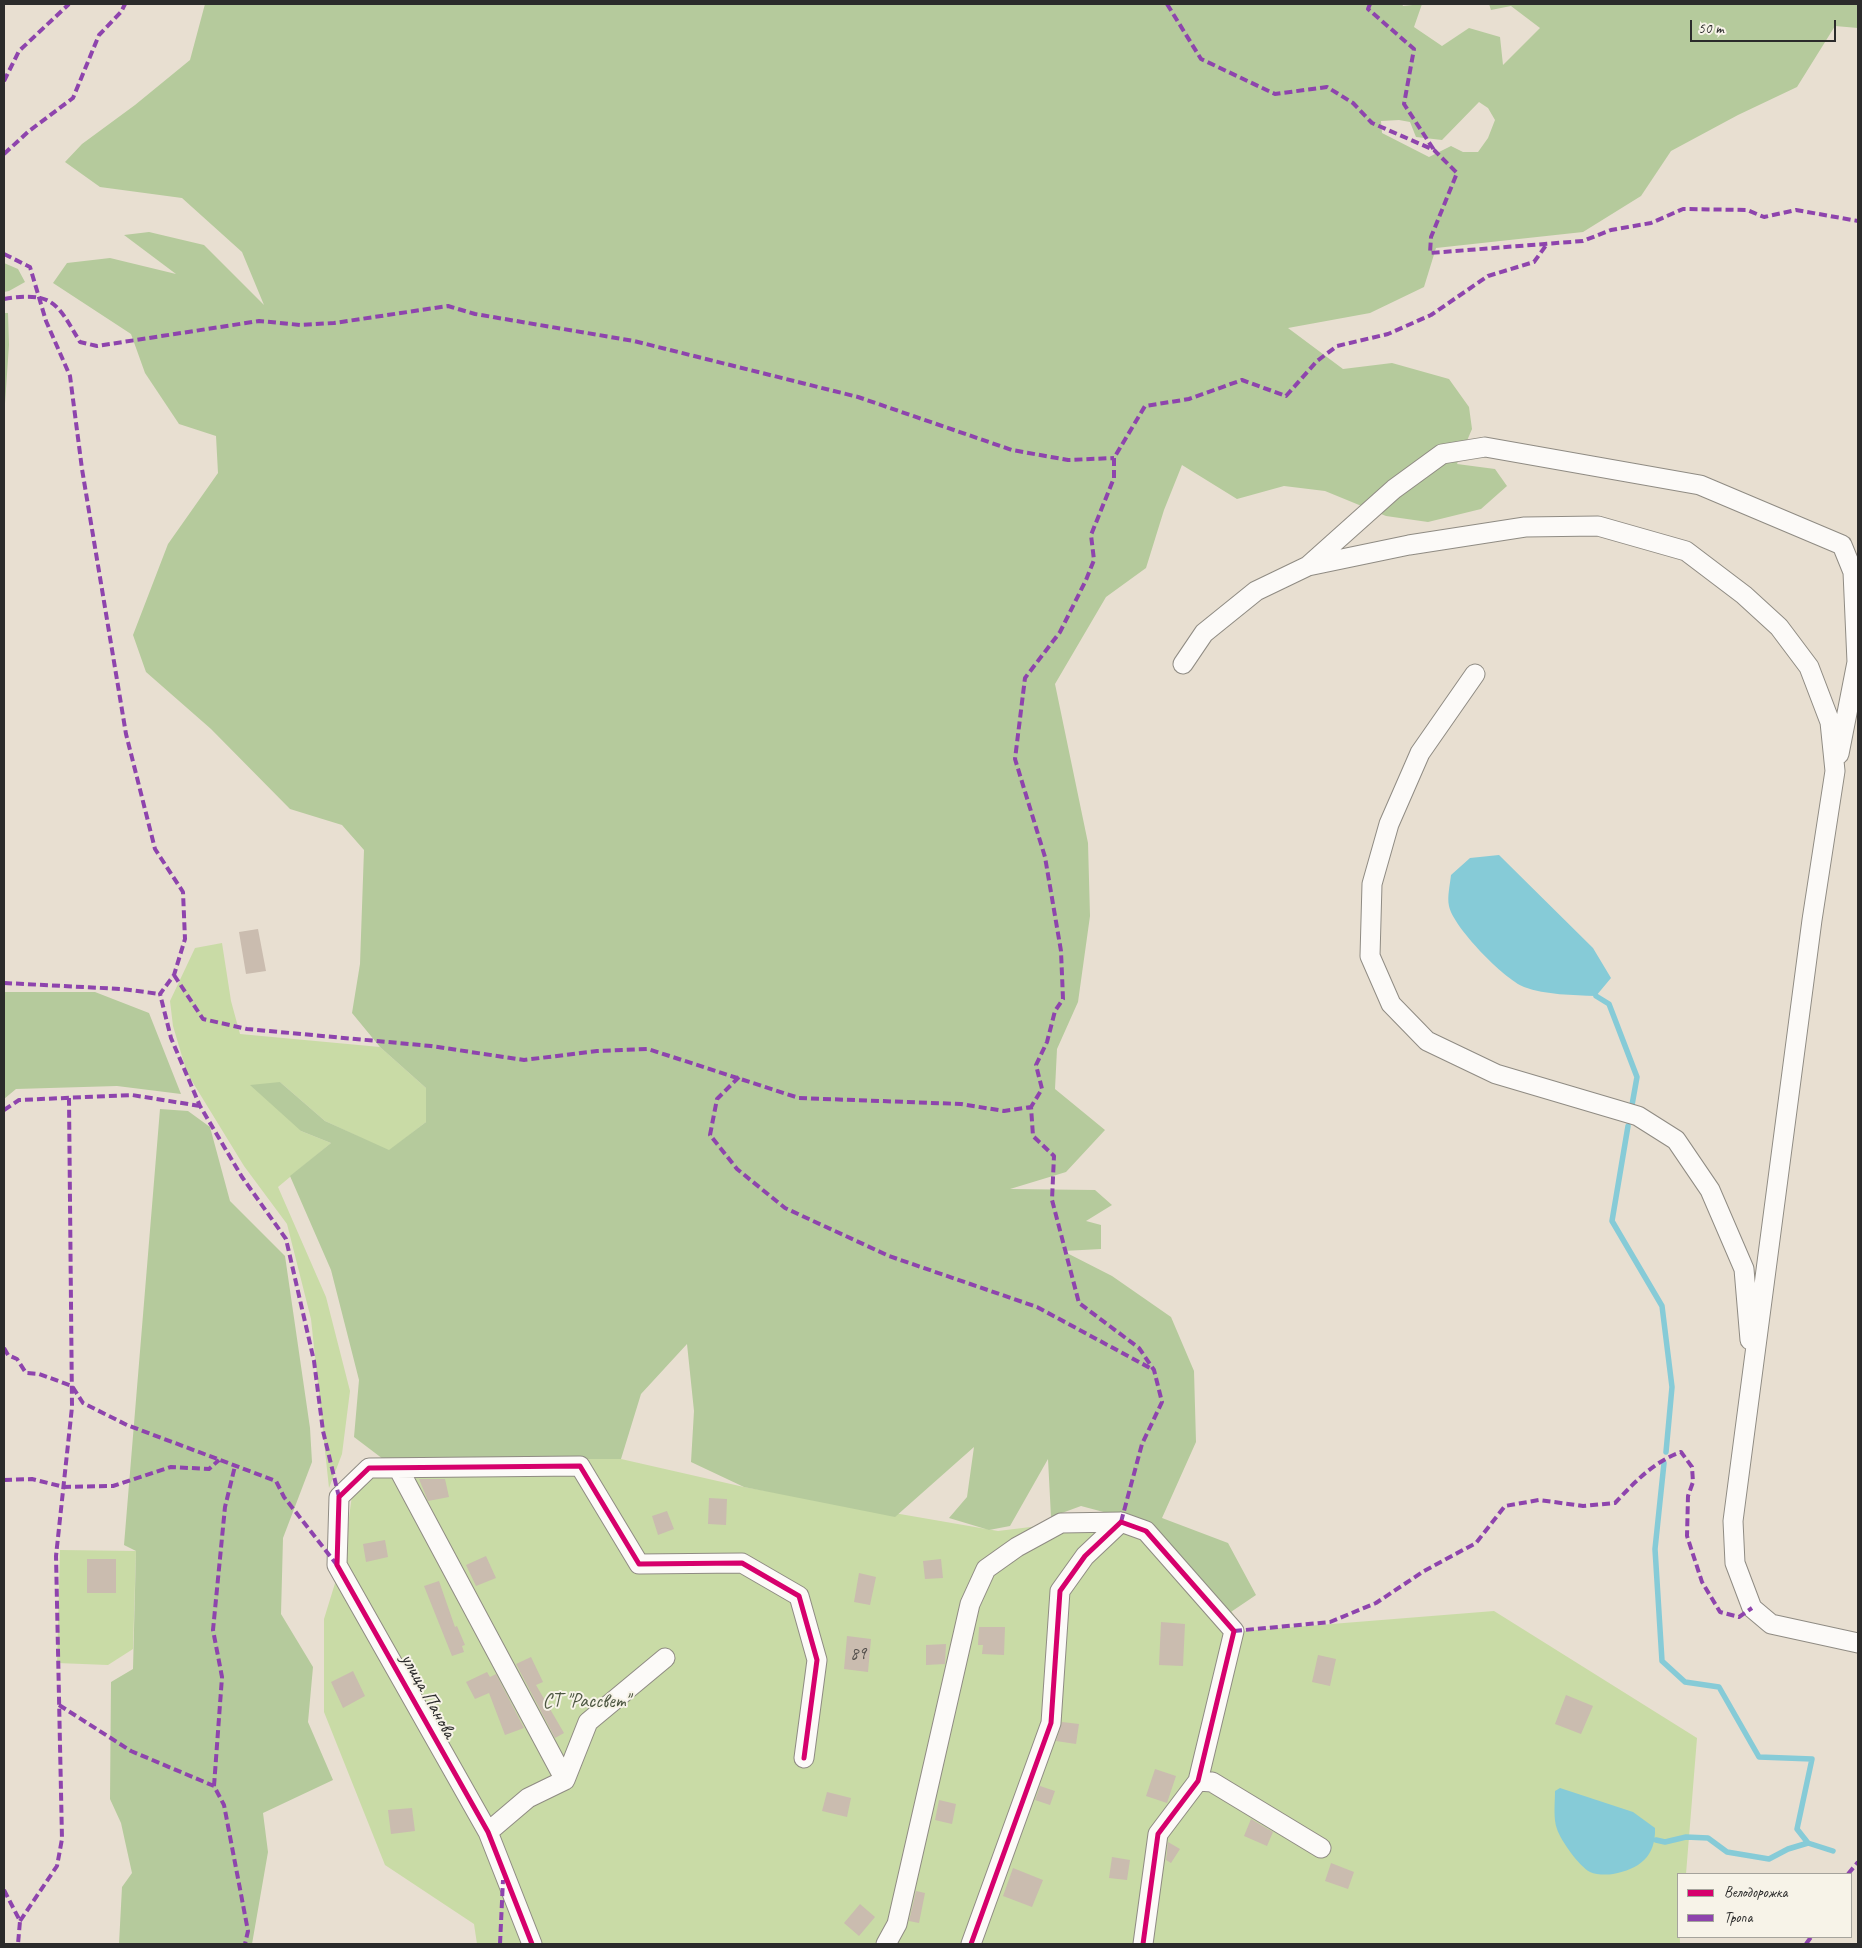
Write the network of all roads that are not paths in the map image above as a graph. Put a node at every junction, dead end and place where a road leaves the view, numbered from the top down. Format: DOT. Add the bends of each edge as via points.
graph roads {
  1 [pos="1308,566"];
  2 [pos="1183,664"];
  3 [pos="1475,674"];
  4 [pos="1836,771"];
  5 [pos="1754,1376"];
  6 [pos="398,1468"];
  7 [pos="1121,1522"];
  8 [pos="1858,1643"];
  9 [pos="665,1658"];
  10 [pos="804,1758"];
  11 [pos="565,1780"];
  12 [pos="1198,1781"];
  13 [pos="488,1832"];
  14 [pos="1321,1848"];
  15 [pos="532,1944"];
  16 [pos="886,1944"];
  17 [pos="971,1944"];
  18 [pos="1143,1944"];
  1 -- 2 [label="street" via="1256,591 1204,633"];
  1 -- 4 [label="street" via="1409,545 1526,527 1598,526 1686,551 1744,595 1779,627 1809,667 1830,722"];
  1 -- 4 [label="street" via="1394,488 1442,454 1485,447 1700,485 1842,545 1853,572 1857,662"];
  3 -- 5 [label="street" via="1420,752 1389,824 1372,884 1370,956 1391,1004 1428,1041 1496,1074 1638,1116 1676,1140 1710,1190 1744,1269"];
  4 -- 5 [label="street" via="1812,920"];
  5 -- 8 [label="street" via="1733,1521 1735,1563 1752,1608 1771,1624"];
  6 -- 10 [label="street" via="580,1466 639,1564 742,1563 799,1596 817,1660"];
  6 -- 11 [label="street"];
  6 -- 13 [label="street, улица Панова" via="369,1468 339,1497 337,1565"];
  7 -- 12 [label="street" via="1146,1531 1234,1631"];
  7 -- 16 [label="street" via="1061,1523 1017,1547 986,1569 970,1604 900,1915"];
  7 -- 17 [label="street" via="1085,1556 1060,1591 1051,1723"];
  9 -- 11 [label="street" via="588,1722"];
  11 -- 13 [label="street" via="528,1798"];
  12 -- 14 [label="street" via="1212,1782"];
  12 -- 18 [label="street" via="1158,1834"];
  13 -- 15 [label="street, улица Панова"];
}
